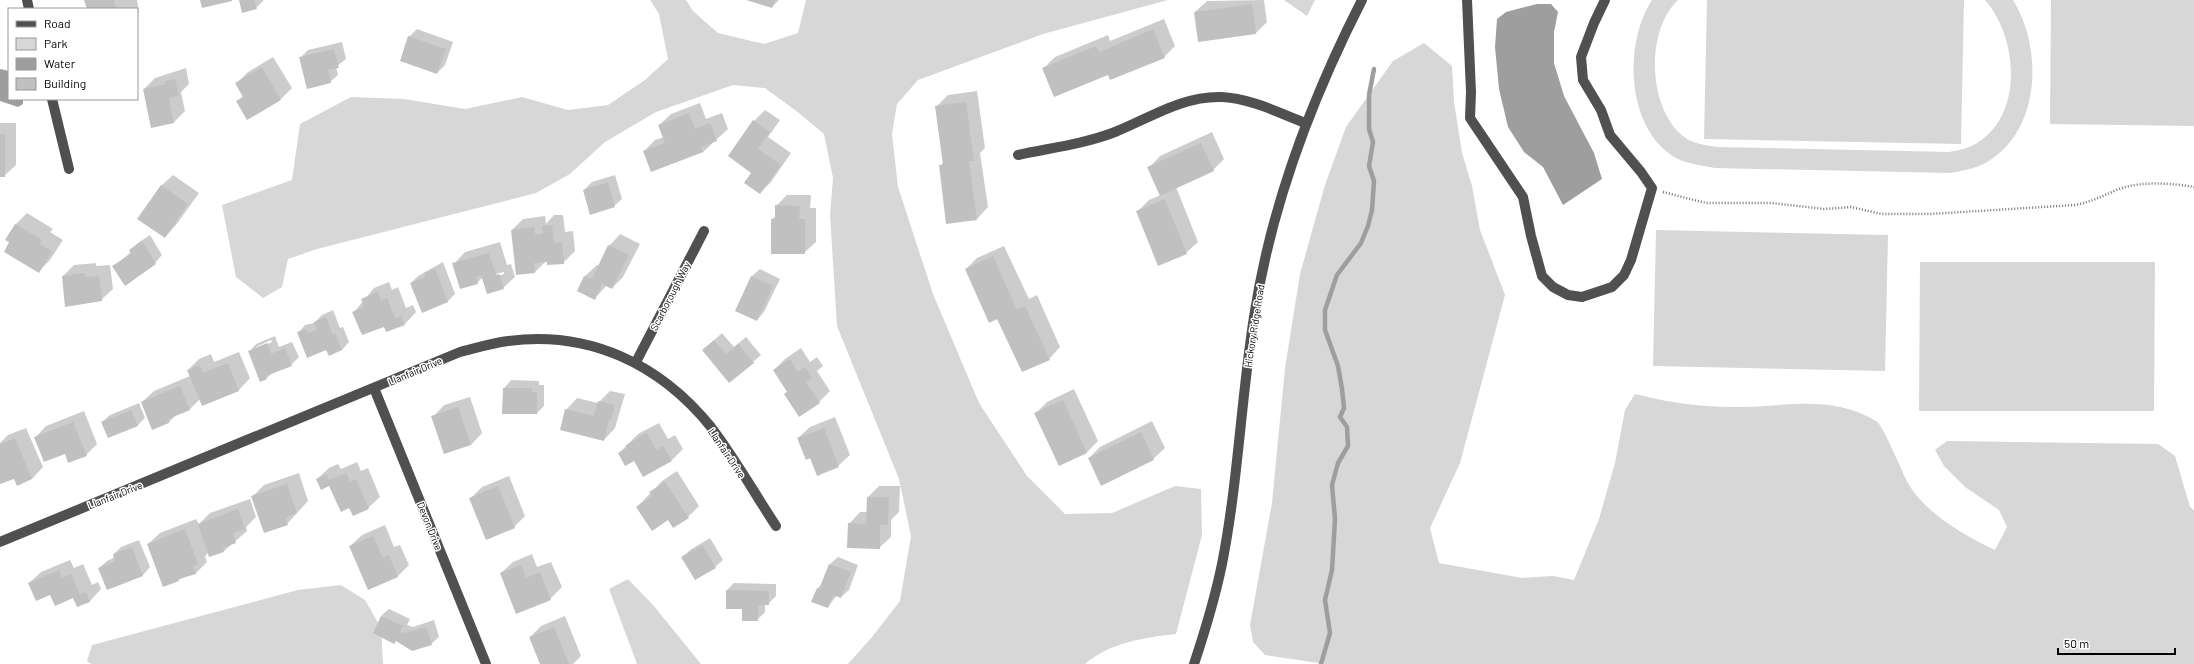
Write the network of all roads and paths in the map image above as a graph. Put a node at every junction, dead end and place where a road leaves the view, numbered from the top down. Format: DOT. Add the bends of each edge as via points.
graph roads {
  1 [pos="1362,0"];
  2 [pos="1467,0"];
  3 [pos="1605,0"];
  4 [pos="52,100"];
  5 [pos="1305,123"];
  6 [pos="1018,155"];
  7 [pos="70,170"];
  8 [pos="2194,187"];
  9 [pos="1652,188"];
  10 [pos="704,231"];
  11 [pos="636,362"];
  12 [pos="374,388"];
  13 [pos="776,526"];
  14 [pos="0,542"];
  15 [pos="486,664"];
  16 [pos="1194,664"];
  1 -- 5 [label="street, Hickory Ridge Road" via="1340,42"];
  2 -- 9 [label="street" via="1470,118 1523,197 1542,276 1553,287 1568,295 1582,297 1596,294 1612,286 1624,275 1631,260"];
  3 -- 9 [label="street" via="1581,58 1583,80 1601,110 1610,135"];
  4 -- 7 [label="street"];
  5 -- 6 [label="street" via="1238,99 1204,98 1183,102 1115,132 1084,142"];
  5 -- 16 [label="street, Hickory Ridge Road" via="1288,172 1264,265 1254,315 1222,564"];
  8 -- 9 [label="path" via="2135,184 2091,202 2075,205 1930,214 1881,214 1851,207 1824,209 1772,203 1706,203"];
  10 -- 11 [label="street, Scarborough Way"];
  11 -- 12 [label="street, Llanfair Drive" via="610,351 564,341 507,341 460,352"];
  11 -- 13 [label="street, Llanfair Drive" via="684,398 711,428"];
  12 -- 14 [label="street, Llanfair Drive"];
  12 -- 15 [label="street, Devon Drive"];
}
